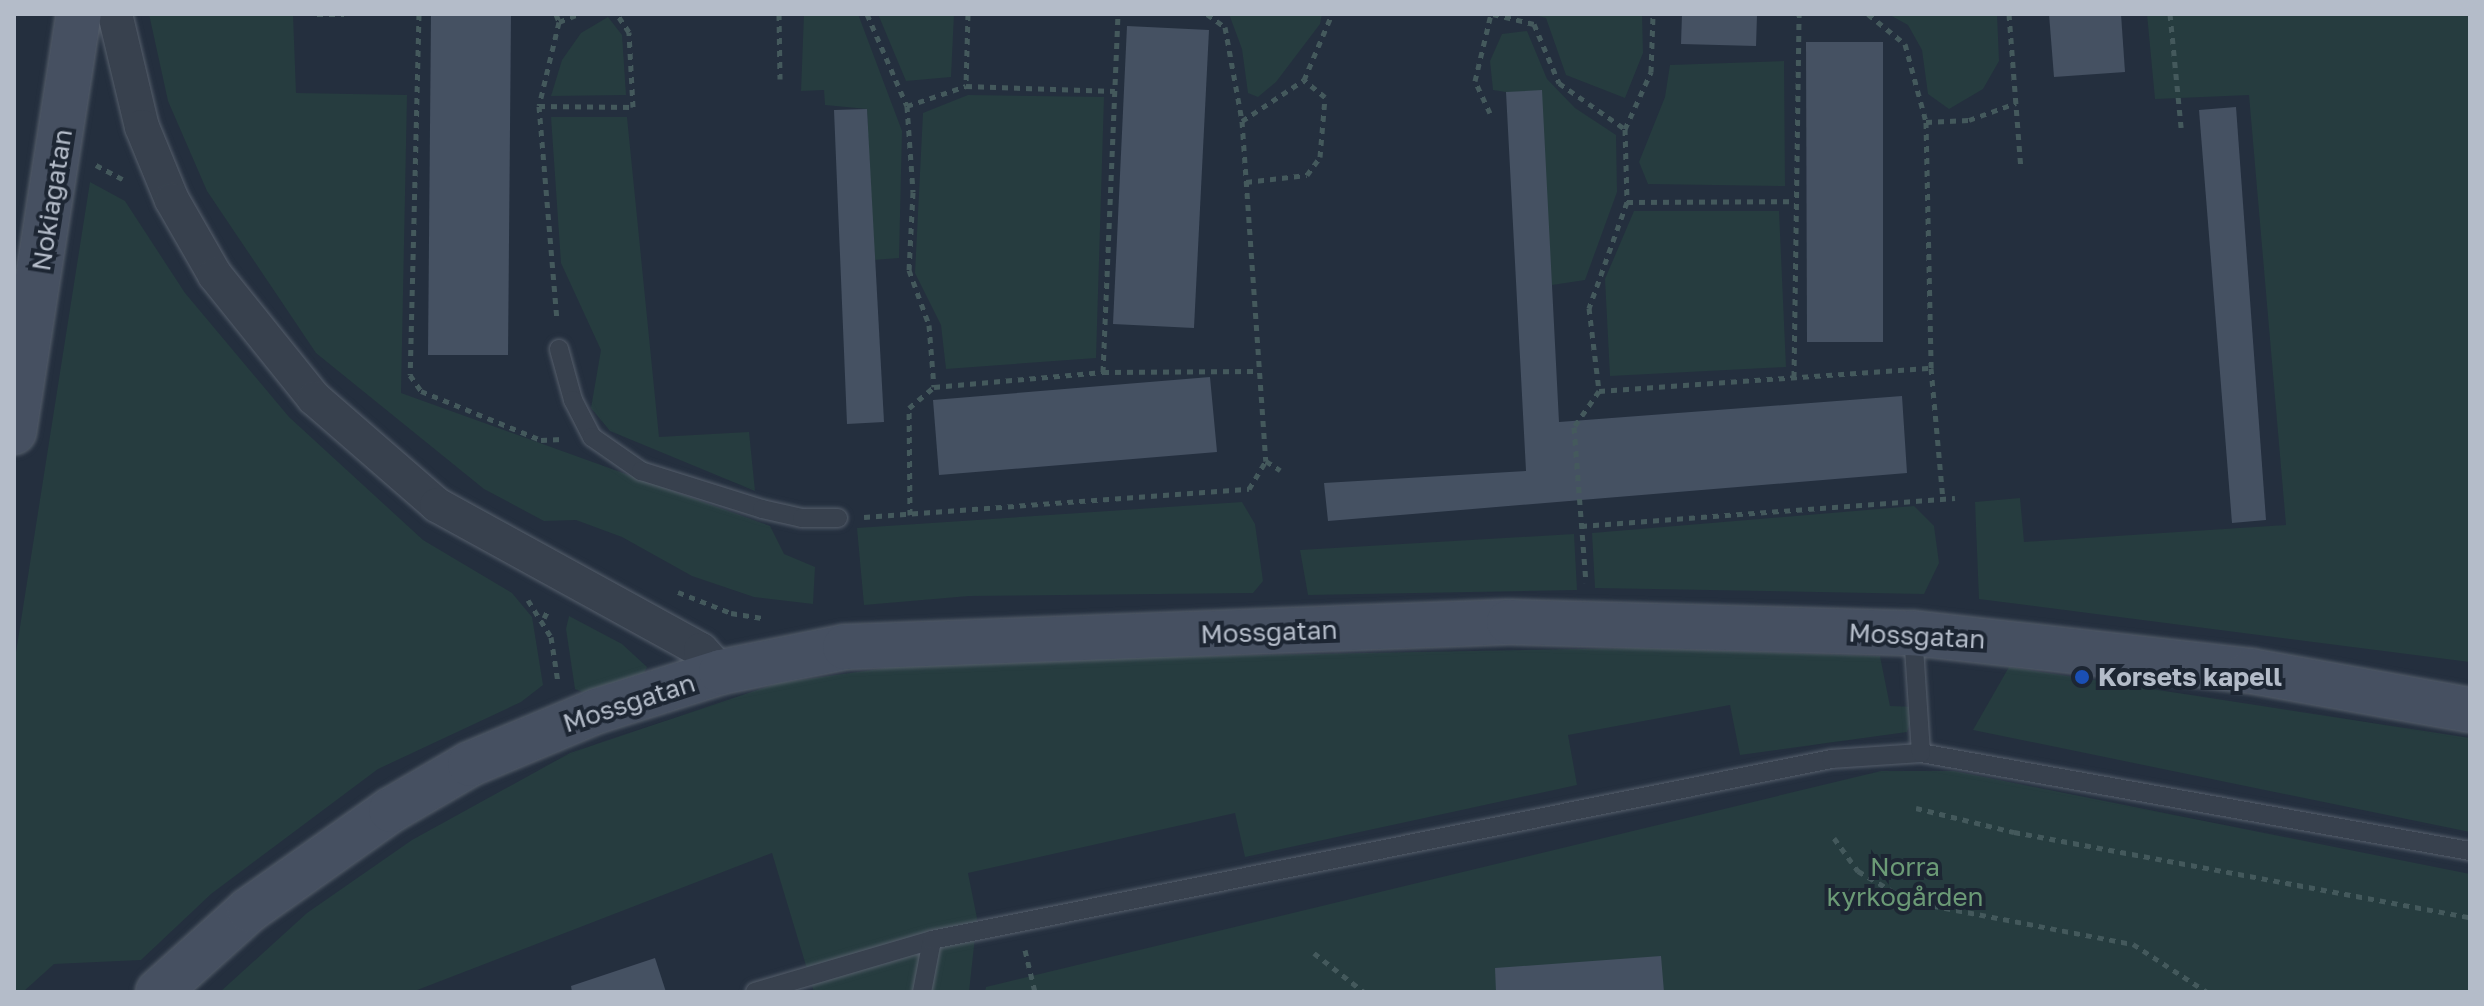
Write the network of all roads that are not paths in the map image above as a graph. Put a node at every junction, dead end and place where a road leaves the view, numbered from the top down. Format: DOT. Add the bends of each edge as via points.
graph roads {
  1 [pos="79,14"];
  2 [pos="115,14"];
  3 [pos="559,349"];
  4 [pos="14,432"];
  5 [pos="838,518"];
  6 [pos="1913,633"];
  7 [pos="721,672"];
  8 [pos="2470,710"];
  9 [pos="1921,753"];
  10 [pos="2470,851"];
  11 [pos="932,940"];
  12 [pos="158,992"];
  13 [pos="755,992"];
  14 [pos="922,992"];
  1 -- 4 [label="street, Nokiagatan"];
  2 -- 7 [label="street" via="142,127 172,200 215,275 314,398 437,505 701,650"];
  3 -- 5 [label="lane" via="573,400 592,437 641,471 762,509 802,518"];
  6 -- 7 [label="street, Mossgatan" via="1509,622 949,640 845,647"];
  6 -- 8 [label="street, Mossgatan" via="2251,671"];
  6 -- 9 [label="lane"];
  7 -- 12 [label="street, Mossgatan" via="597,711 470,764 391,810 249,910"];
  9 -- 10 [label="lane"];
  9 -- 11 [label="lane" via="1831,759"];
  11 -- 13 [label="lane"];
  11 -- 14 [label="lane"];
}
